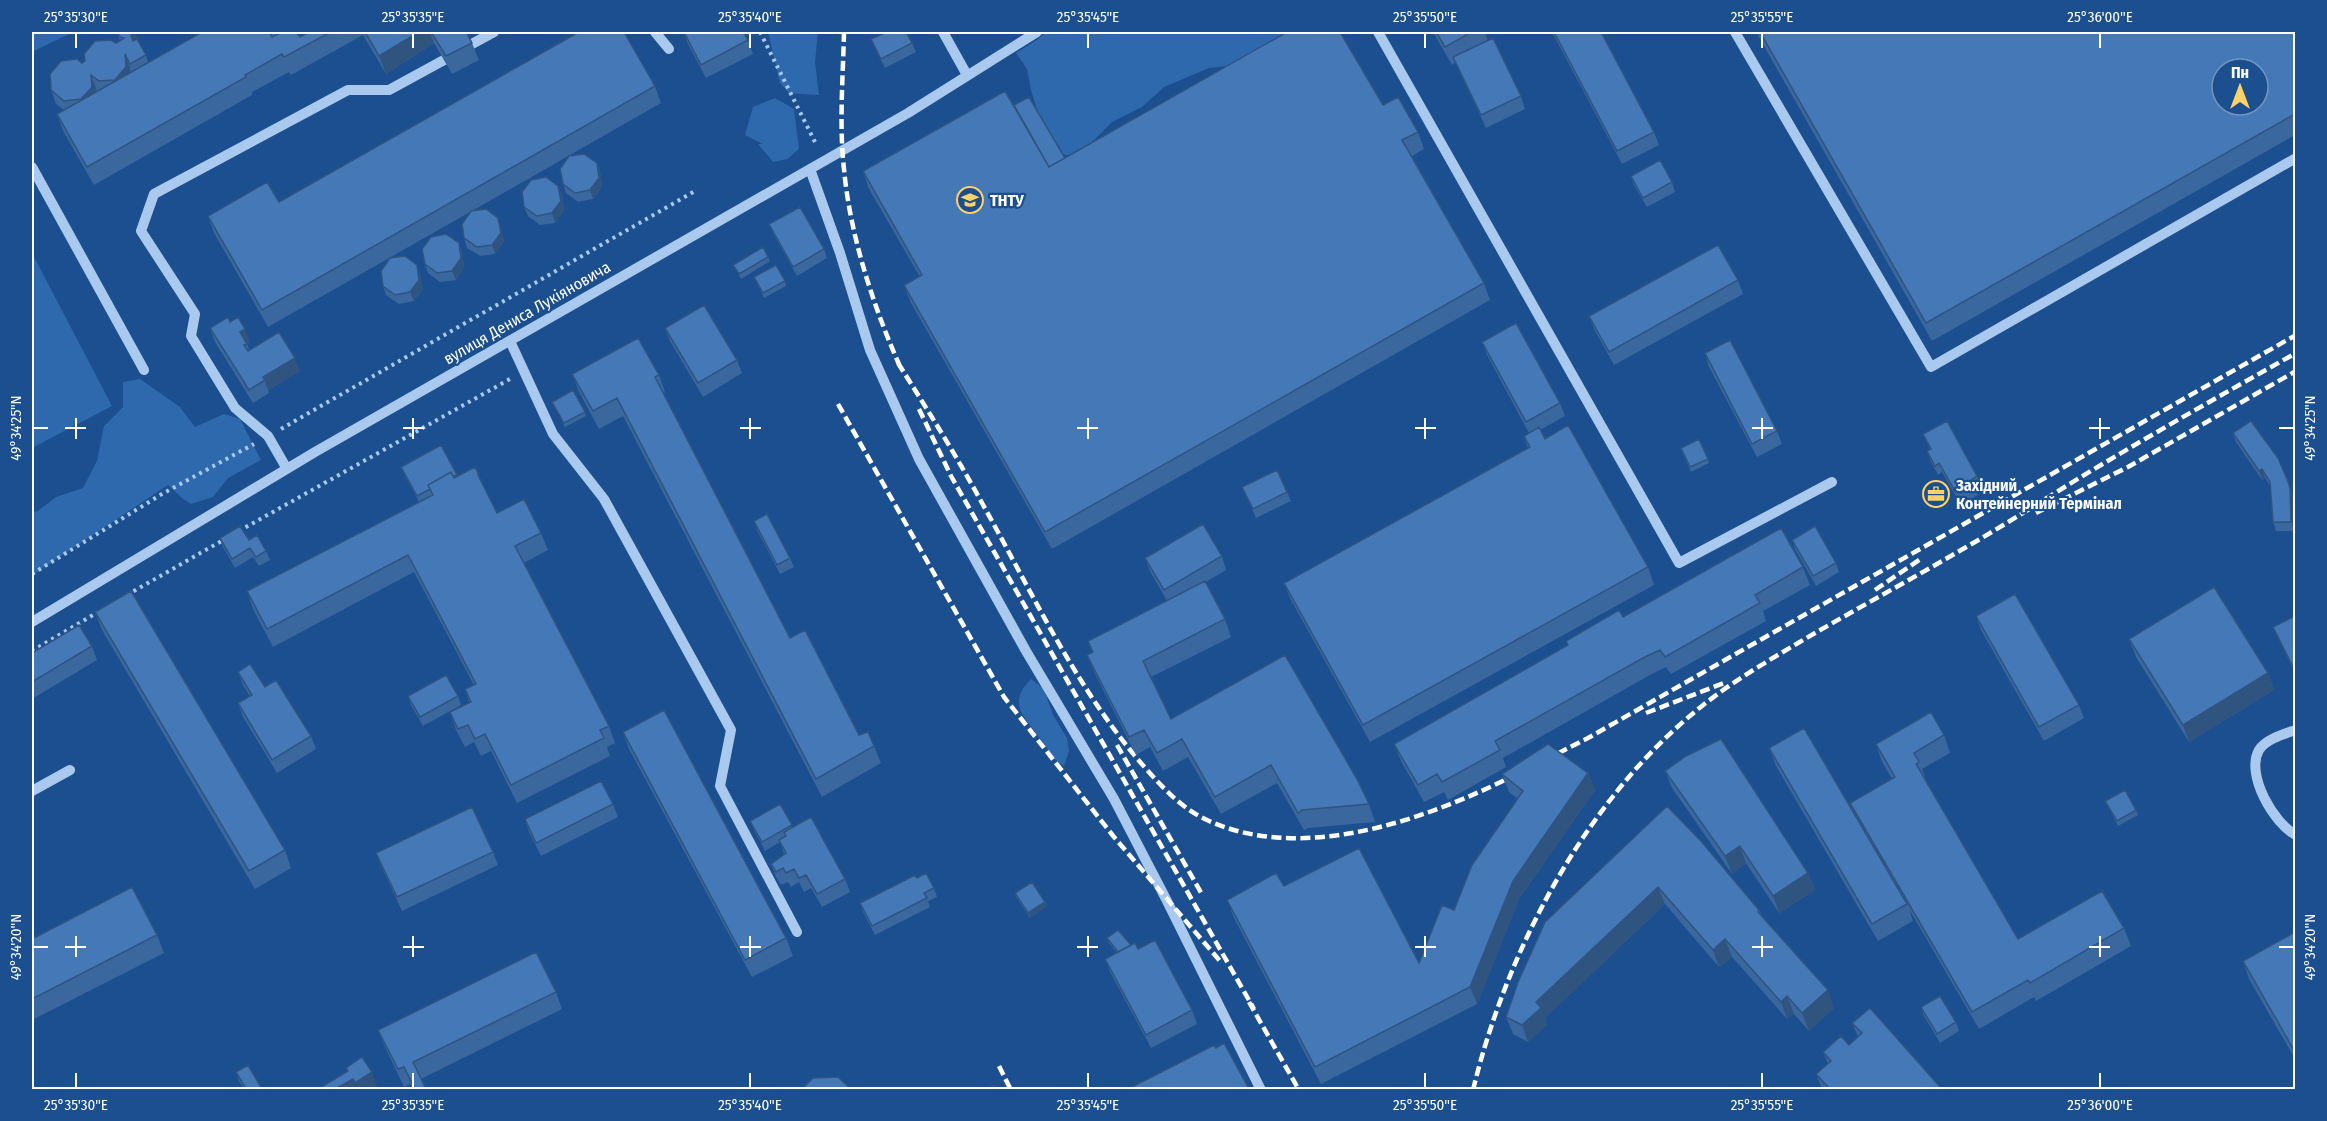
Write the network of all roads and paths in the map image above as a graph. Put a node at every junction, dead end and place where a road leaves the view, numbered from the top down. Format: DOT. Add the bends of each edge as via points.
graph roads {
  1 [pos="494,32"];
  2 [pos="655,32"];
  3 [pos="760,32"];
  4 [pos="943,32"];
  5 [pos="1037,32"];
  6 [pos="1378,32"];
  7 [pos="1735,32"];
  8 [pos="470,45"];
  9 [pos="669,49"];
  10 [pos="444,60"];
  11 [pos="967,75"];
  12 [pos="2295,158"];
  13 [pos="824,160"];
  14 [pos="32,167"];
  15 [pos="810,169"];
  16 [pos="694,191"];
  17 [pos="510,340"];
  18 [pos="144,370"];
  19 [pos="524,371"];
  20 [pos="268,436"];
  21 [pos="287,469"];
  22 [pos="1832,482"];
  23 [pos="236,532"];
  24 [pos="226,538"];
  25 [pos="32,574"];
  26 [pos="124,597"];
  27 [pos="103,609"];
  28 [pos="32,622"];
  29 [pos="32,651"];
  30 [pos="2295,730"];
  31 [pos="70,770"];
  32 [pos="32,791"];
  33 [pos="2295,835"];
  34 [pos="797,932"];
  35 [pos="1261,1089"];
  1 -- 8 [label="street"];
  2 -- 9 [label="street"];
  3 -- 13 [label="path"];
  4 -- 11 [label="street"];
  5 -- 11 [label="street, вулиця Дениса Лукіяновича"];
  6 -- 22 [label="street" via="1679,564"];
  7 -- 12 [label="street" via="1931,367"];
  10 -- 20 [label="street" via="389,90 348,90 154,194 141,231 195,314 190,336 235,408"];
  11 -- 13 [label="street, вулиця Дениса Лукіяновича"];
  13 -- 15 [label="street, вулиця Дениса Лукіяновича"];
  14 -- 18 [label="street"];
  15 -- 17 [label="street, вулиця Дениса Лукіяновича"];
  15 -- 35 [label="street" via="870,350 919,459 1114,799"];
  16 -- 20 [label="path"];
  17 -- 19 [label="street"];
  17 -- 21 [label="street, вулиця Дениса Лукіяновича"];
  19 -- 23 [label="path"];
  19 -- 34 [label="street" via="553,434 604,499 731,730 720,786"];
  20 -- 21 [label="street"];
  20 -- 25 [label="path" via="162,494"];
  21 -- 28 [label="street, вулиця Дениса Лукіяновича"];
  24 -- 26 [label="path"];
  27 -- 29 [label="path"];
  30 -- 33 [label="street" via="2268,741 2255,762 2263,795 2279,823"];
  31 -- 32 [label="street"];
}
